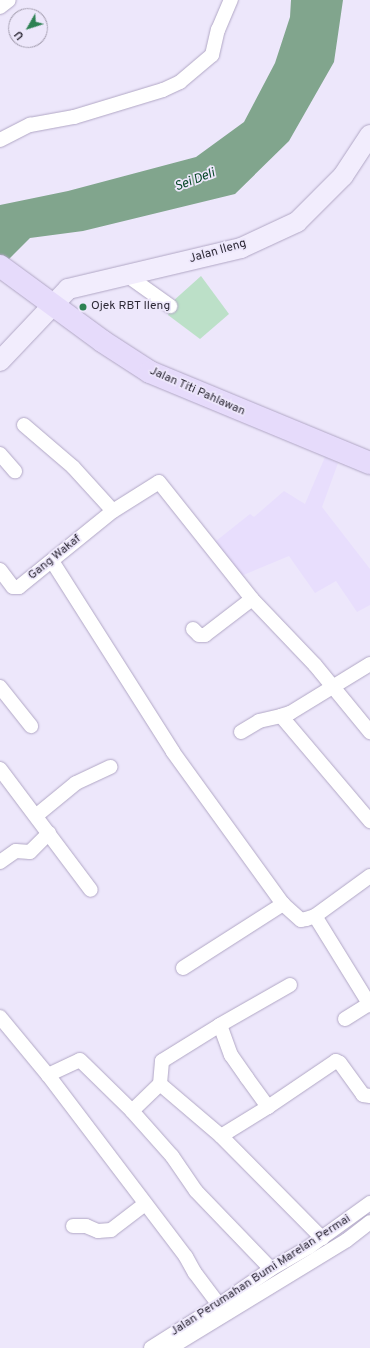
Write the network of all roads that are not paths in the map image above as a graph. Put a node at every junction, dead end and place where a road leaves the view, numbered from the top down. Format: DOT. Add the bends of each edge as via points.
graph roads {
  1 [pos="9,0"];
  2 [pos="232,0"];
  3 [pos="0,8"];
  4 [pos="370,135"];
  5 [pos="0,140"];
  6 [pos="0,266"];
  7 [pos="128,276"];
  8 [pos="53,304"];
  9 [pos="170,306"];
  10 [pos="0,361"];
  11 [pos="24,425"];
  12 [pos="0,454"];
  13 [pos="370,463"];
  14 [pos="15,471"];
  15 [pos="113,511"];
  16 [pos="52,561"];
  17 [pos="0,570"];
  18 [pos="252,599"];
  19 [pos="193,629"];
  20 [pos="368,670"];
  21 [pos="331,686"];
  22 [pos="0,687"];
  23 [pos="281,716"];
  24 [pos="31,726"];
  25 [pos="241,732"];
  26 [pos="370,732"];
  27 [pos="111,767"];
  28 [pos="0,769"];
  29 [pos="37,816"];
  30 [pos="370,821"];
  31 [pos="49,833"];
  32 [pos="0,862"];
  33 [pos="370,876"];
  34 [pos="91,890"];
  35 [pos="282,904"];
  36 [pos="315,916"];
  37 [pos="183,968"];
  38 [pos="290,985"];
  39 [pos="370,1004"];
  40 [pos="0,1017"];
  41 [pos="345,1019"];
  42 [pos="220,1025"];
  43 [pos="48,1074"];
  44 [pos="160,1084"];
  45 [pos="370,1096"];
  46 [pos="268,1107"];
  47 [pos="132,1111"];
  48 [pos="221,1136"];
  49 [pos="370,1203"];
  50 [pos="145,1204"];
  51 [pos="370,1222"];
  52 [pos="73,1226"];
  53 [pos="339,1227"];
  54 [pos="322,1238"];
  55 [pos="347,1240"];
  56 [pos="271,1269"];
  57 [pos="219,1305"];
  58 [pos="162,1346"];
  1 -- 3 [label="street"];
  2 -- 5 [label="street" via="218,30 212,55 180,82 163,90 74,117 30,125"];
  4 -- 7 [label="street, Jalan Ileng" via="343,176 297,222 241,248"];
  6 -- 8 [label="main road, Jalan Titi Pahlawan"];
  7 -- 8 [label="street, Jalan Ileng" via="68,289"];
  7 -- 9 [label="street"];
  8 -- 10 [label="street, Jalan Ileng"];
  8 -- 13 [label="main road, Jalan Titi Pahlawan" via="102,341 150,372"];
  11 -- 15 [label="street" via="73,467"];
  12 -- 14 [label="street"];
  15 -- 16 [label="street, Gang Wakaf"];
  15 -- 18 [label="street, Gang Wakaf" via="156,482 162,484"];
  16 -- 17 [label="street, Gang Wakaf" via="19,587 13,587"];
  16 -- 35 [label="street" via="189,776"];
  18 -- 19 [label="street" via="205,635 199,635"];
  18 -- 21 [label="street" via="315,665"];
  20 -- 21 [label="street"];
  21 -- 23 [label="street" via="290,713"];
  21 -- 26 [label="street"];
  22 -- 24 [label="street"];
  23 -- 25 [label="street" via="258,721"];
  23 -- 30 [label="street"];
  27 -- 29 [label="street" via="76,783"];
  28 -- 29 [label="street"];
  29 -- 31 [label="street"];
  31 -- 32 [label="street" via="30,852 16,851"];
  31 -- 34 [label="street"];
  33 -- 36 [label="street"];
  35 -- 36 [label="street" via="301,920"];
  35 -- 37 [label="street"];
  36 -- 39 [label="street"];
  38 -- 42 [label="street"];
  39 -- 41 [label="street"];
  40 -- 43 [label="street"];
  42 -- 44 [label="street" via="162,1061"];
  42 -- 46 [label="street" via="231,1055"];
  43 -- 47 [label="street" via="80,1060"];
  43 -- 50 [label="street"];
  44 -- 47 [label="street"];
  44 -- 48 [label="street"];
  45 -- 46 [label="street" via="363,1095 336,1061"];
  46 -- 48 [label="street"];
  47 -- 56 [label="street" via="172,1156 196,1191"];
  48 -- 54 [label="street"];
  49 -- 53 [label="street, Jalan Perumahan Bumi Marelan Permai"];
  50 -- 52 [label="street" via="112,1230 104,1232 86,1226"];
  50 -- 57 [label="street"];
  51 -- 55 [label="street, Jalan Perumahan Bumi Marelan Permai"];
  53 -- 54 [label="street, Jalan Perumahan Bumi Marelan Permai"];
  53 -- 55 [label="street"];
  54 -- 56 [label="street, Jalan Perumahan Bumi Marelan Permai"];
  55 -- 58 [label="street, Jalan Perumahan Bumi Marelan Permai"];
  56 -- 57 [label="street, Jalan Perumahan Bumi Marelan Permai"];
  57 -- 58 [label="street, Jalan Perumahan Bumi Marelan Permai"];
}
